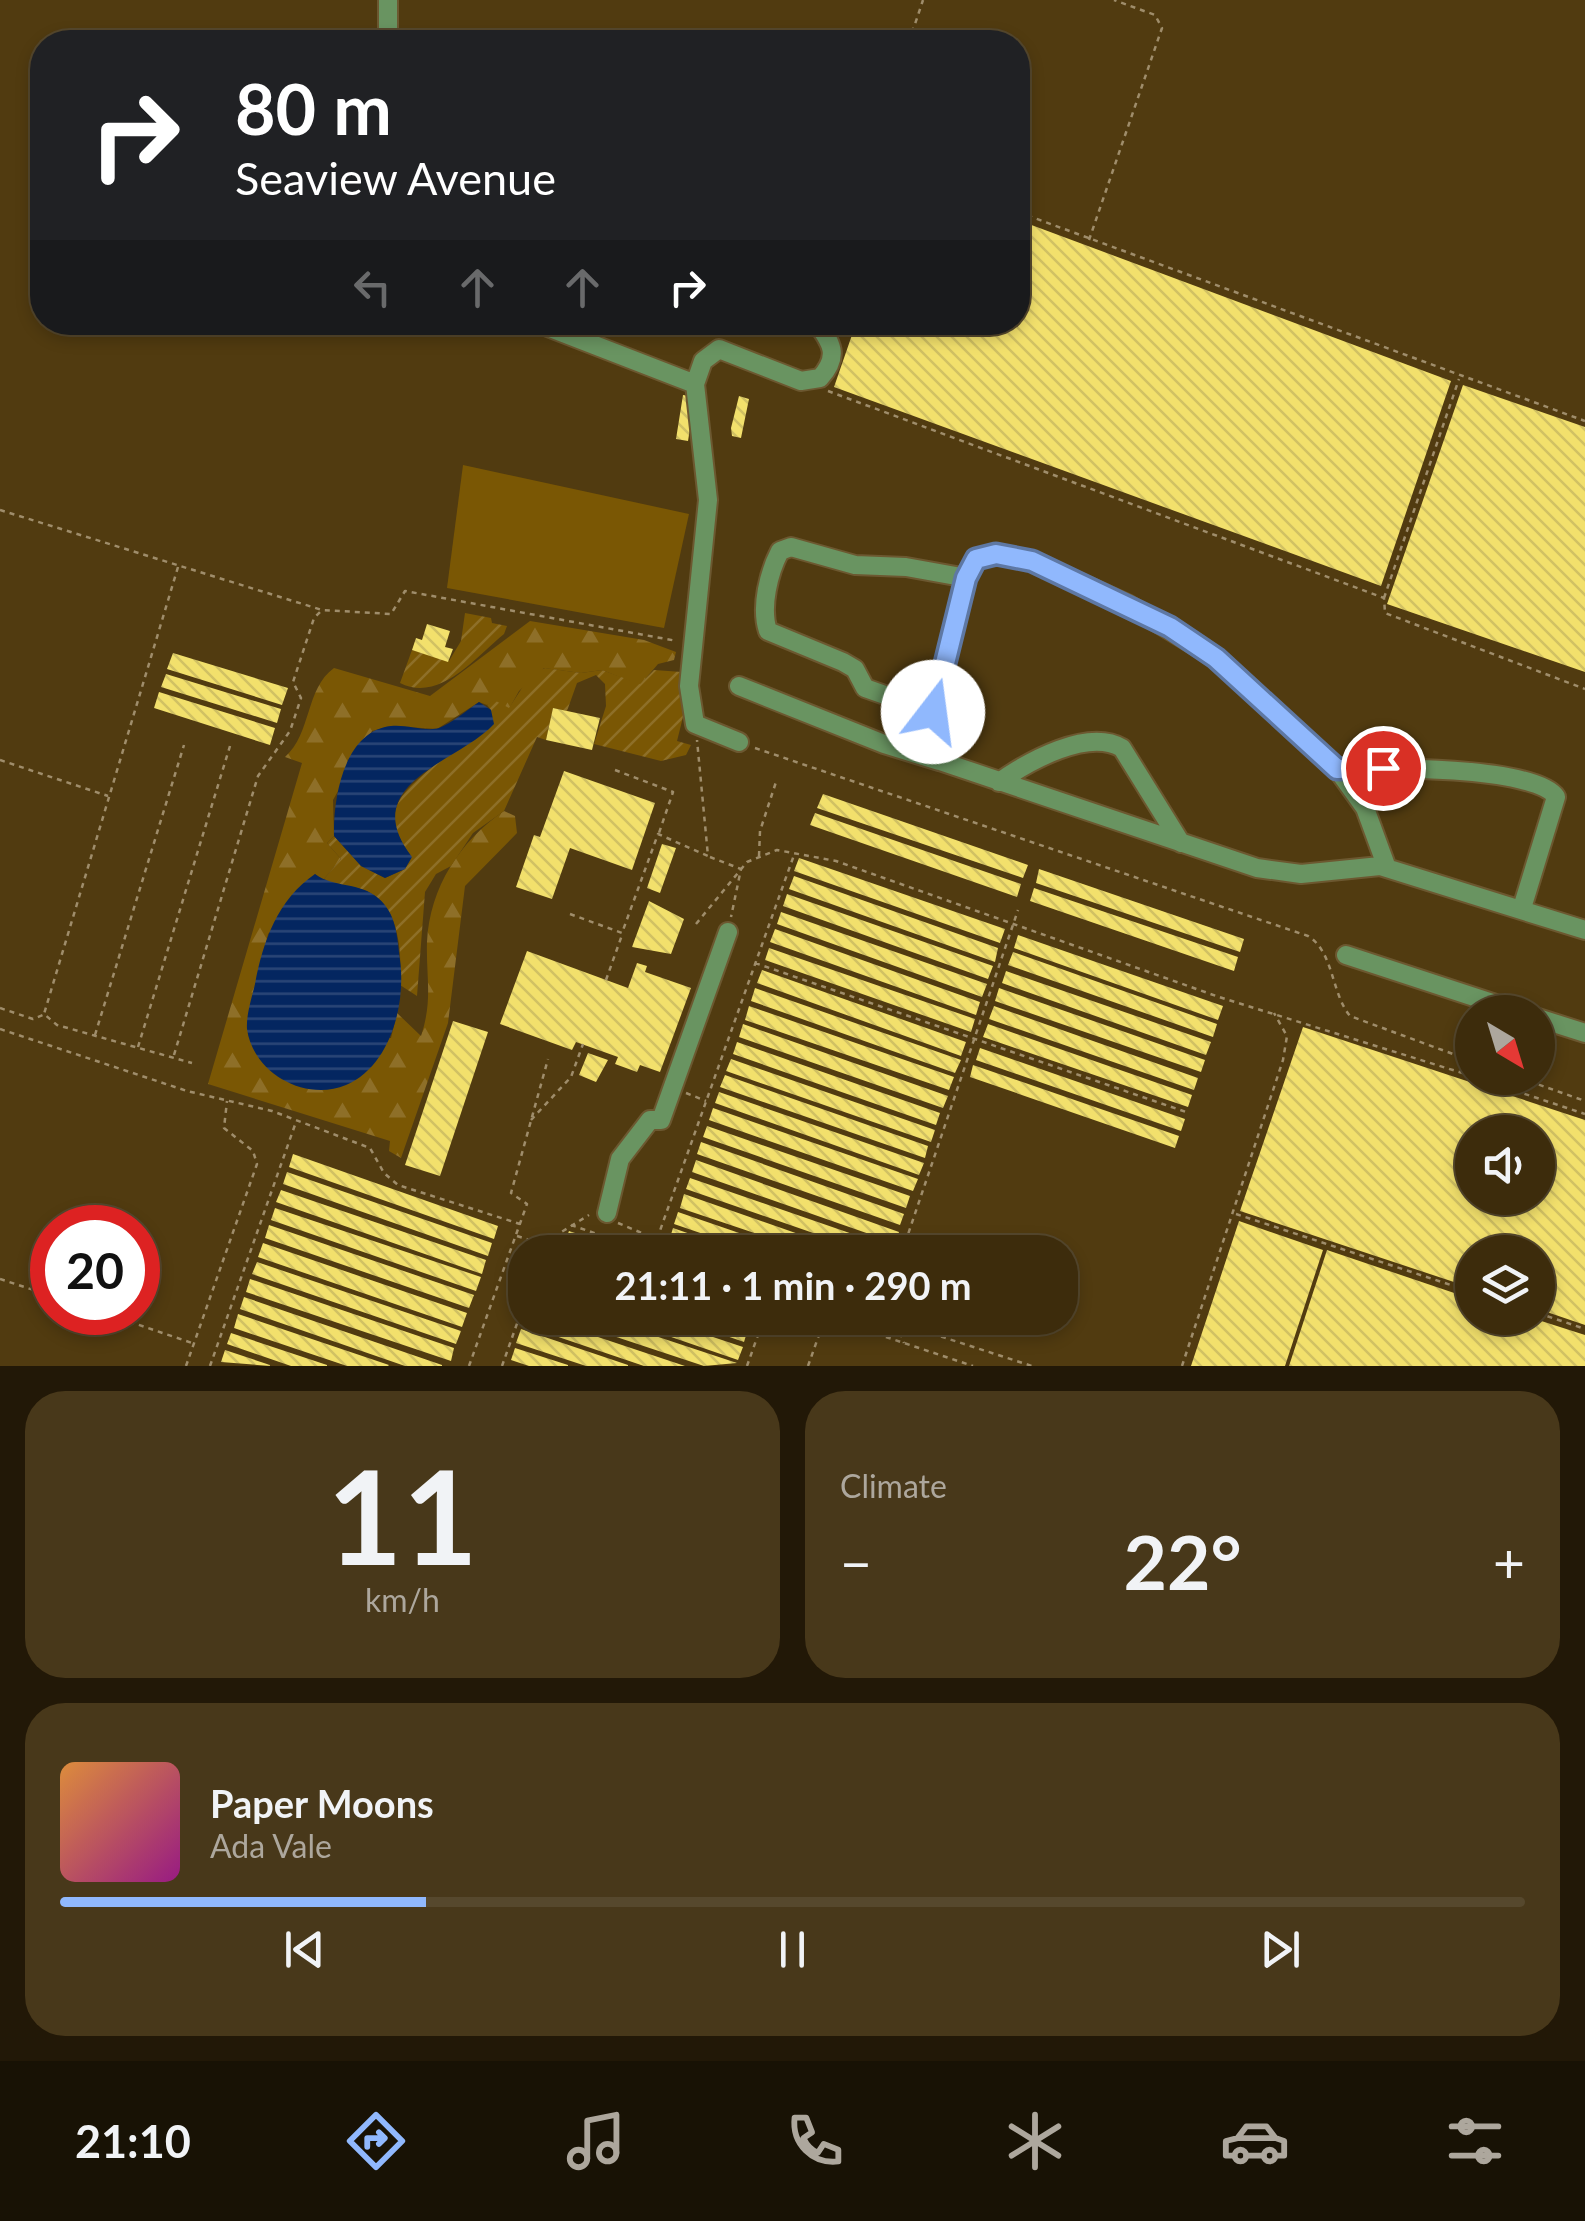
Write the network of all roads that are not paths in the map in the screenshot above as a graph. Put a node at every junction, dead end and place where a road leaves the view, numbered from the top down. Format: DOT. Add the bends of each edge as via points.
graph roads {
  1 [pos="388,0"];
  2 [pos="388,30"];
  3 [pos="568,335"];
  4 [pos="825,335"];
  5 [pos="695,384"];
  6 [pos="966,578"];
  7 [pos="739,686"];
  8 [pos="933,712"];
  9 [pos="739,742"];
  10 [pos="940,761"];
  11 [pos="1337,769"];
  12 [pos="999,782"];
  13 [pos="1181,843"];
  14 [pos="1387,868"];
  15 [pos="1522,908"];
  16 [pos="1585,930"];
  17 [pos="728,932"];
  18 [pos="1346,955"];
  19 [pos="1468,995"];
  20 [pos="1555,1024"];
  21 [pos="1585,1034"];
  22 [pos="607,1213"];
  1 -- 2 [label="street"];
  3 -- 5 [label="street"];
  4 -- 5 [label="street" via="834,353 820,378 801,381 719,349 703,361"];
  5 -- 9 [label="street" via="708,500 689,686 696,724"];
  6 -- 8 [label="street"];
  6 -- 8 [label="street" via="855,565 792,547 780,551 773,564 768,630 843,662 865,688"];
  6 -- 11 [label="street" via="976,559 996,554 1032,561 1127,604 1216,658"];
  7 -- 10 [label="street"];
  8 -- 10 [label="street" via="930,745"];
  10 -- 12 [label="street"];
  11 -- 14 [label="street" via="1365,808"];
  11 -- 15 [label="street" via="1454,772 1548,786 1556,797"];
  12 -- 13 [label="street"];
  12 -- 13 [label="street" via="1046,757 1108,740 1122,748"];
  13 -- 14 [label="street" via="1257,868 1301,874"];
  14 -- 15 [label="street"];
  15 -- 16 [label="street"];
  17 -- 22 [label="street" via="662,1120 650,1120 620,1159"];
  18 -- 19 [label="street"];
  20 -- 21 [label="street"];
}
